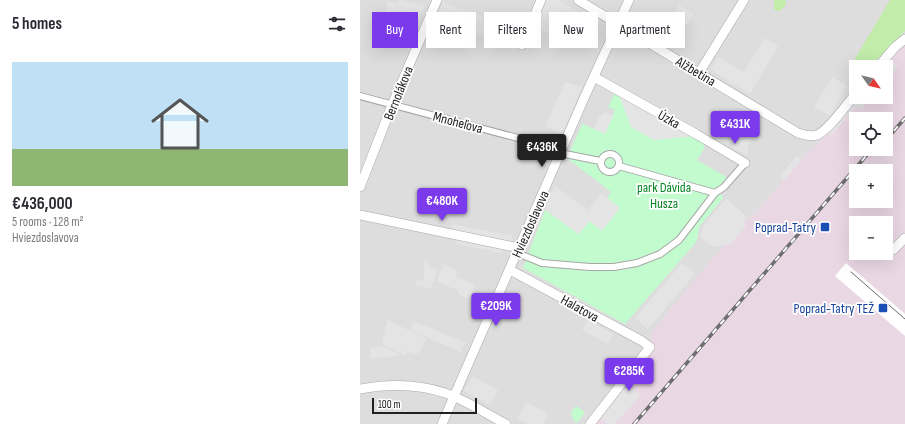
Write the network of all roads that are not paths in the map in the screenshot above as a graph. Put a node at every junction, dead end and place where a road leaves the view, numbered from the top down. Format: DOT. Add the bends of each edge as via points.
graph roads {
  1 [pos="437,0"];
  2 [pos="541,0"];
  3 [pos="578,0"];
  4 [pos="629,0"];
  5 [pos="744,0"];
  6 [pos="536,12"];
  7 [pos="624,12"];
  8 [pos="606,17"];
  9 [pos="905,39"];
  10 [pos="607,48"];
  11 [pos="658,48"];
  12 [pos="884,60"];
  13 [pos="699,73"];
  14 [pos="594,77"];
  15 [pos="360,96"];
  16 [pos="849,102"];
  17 [pos="392,105"];
  18 [pos="555,148"];
  19 [pos="565,154"];
  20 [pos="600,161"];
  21 [pos="745,163"];
  22 [pos="619,166"];
  23 [pos="360,187"];
  24 [pos="715,193"];
  25 [pos="360,215"];
  26 [pos="905,238"];
  27 [pos="893,250"];
  28 [pos="520,252"];
  29 [pos="510,270"];
  30 [pos="360,389"];
  31 [pos="454,397"];
  32 [pos="442,424"];
  33 [pos="506,424"];
  34 [pos="590,424"];
  1 -- 17 [label="street, Bernolákova"];
  2 -- 6 [label="street"];
  3 -- 8 [label="street, Alžbetina"];
  4 -- 7 [label="street, Hviezdoslavova"];
  5 -- 13 [label="street"];
  9 -- 12 [label="street"];
  10 -- 14 [label="street, Hviezdoslavova"];
  11 -- 13 [label="street, Alžbetina"];
  13 -- 16 [label="street, Alžbetina" via="798,133 806,135 816,135 828,127"];
  14 -- 21 [label="street, Úzka"];
  14 -- 28 [label="street, Hviezdoslavova"];
  15 -- 17 [label="street, Mnoheľova"];
  17 -- 18 [label="street, Mnoheľova"];
  17 -- 23 [label="street, Bernolákova"];
  19 -- 20 [label="street"];
  20 -- 22 [label="street" via="601,167 607,172 615,171"];
  20 -- 22 [label="street" via="604,155 612,154 619,160"];
  21 -- 24 [label="street" via="724,187"];
  22 -- 24 [label="street"];
  24 -- 28 [label="street" via="679,240 660,254 638,263 590,267 542,263"];
  25 -- 28 [label="street"];
  26 -- 27 [label="street"];
  28 -- 29 [label="street, Hviezdoslavova"];
  29 -- 31 [label="street, Hviezdoslavova"];
  29 -- 34 [label="street, Halatova" via="650,347"];
  30 -- 31 [label="street" via="407,386"];
  31 -- 32 [label="street, Hviezdoslavova"];
  31 -- 33 [label="street"];
}
